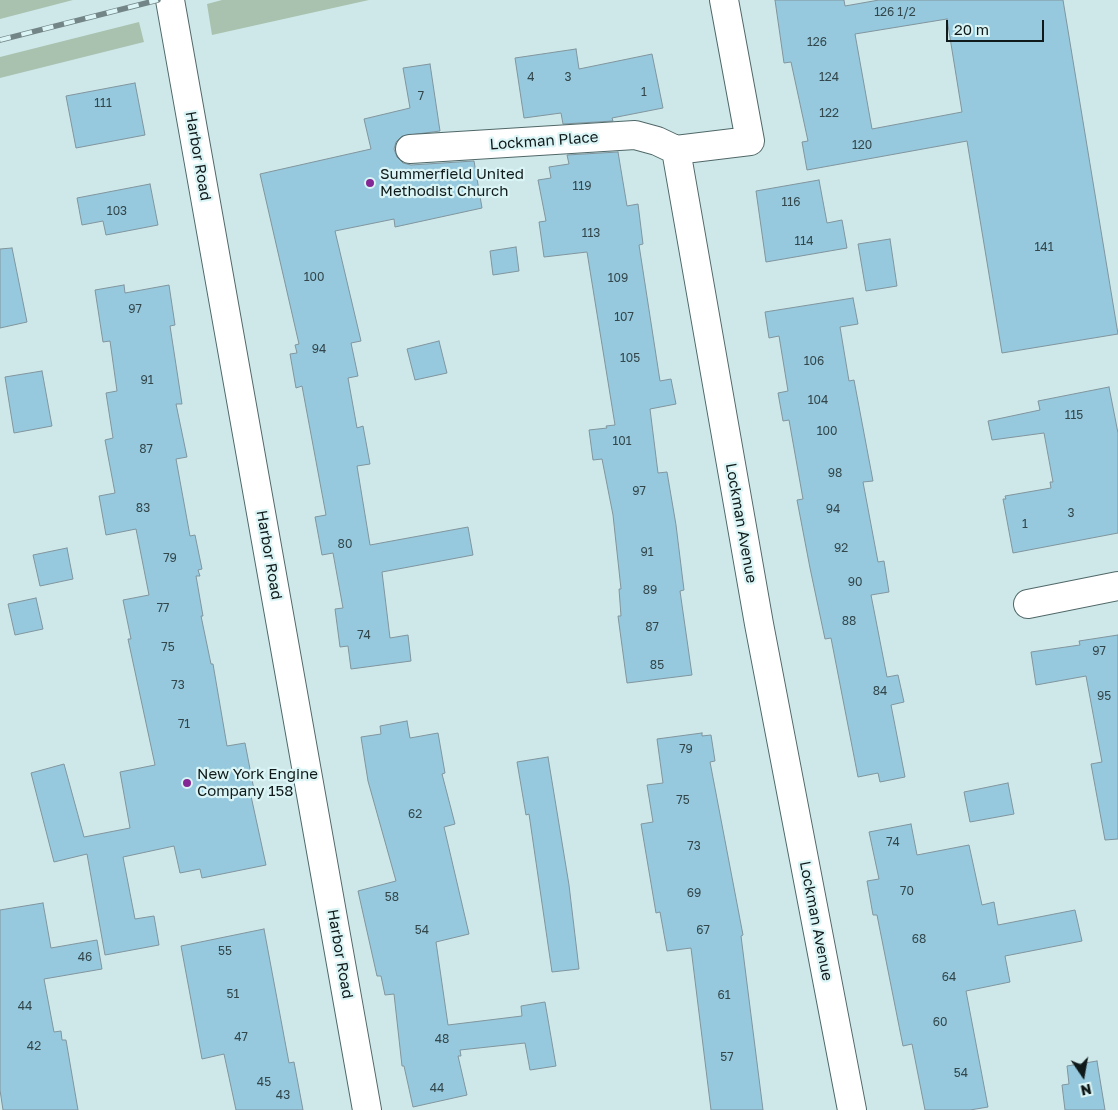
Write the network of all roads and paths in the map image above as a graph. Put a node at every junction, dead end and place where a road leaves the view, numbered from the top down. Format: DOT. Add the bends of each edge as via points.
graph roads {
  1 [pos="170,0"];
  2 [pos="724,0"];
  3 [pos="410,149"];
  4 [pos="676,150"];
  5 [pos="1118,586"];
  6 [pos="1028,604"];
  7 [pos="368,1110"];
  8 [pos="852,1110"];
  1 -- 7 [label="street, Harbor Road"];
  2 -- 4 [label="street" via="750,141"];
  3 -- 4 [label="street, Lockman Place" via="635,135"];
  4 -- 8 [label="street, Lockman Avenue" via="759,624"];
  5 -- 6 [label="street"];
}
